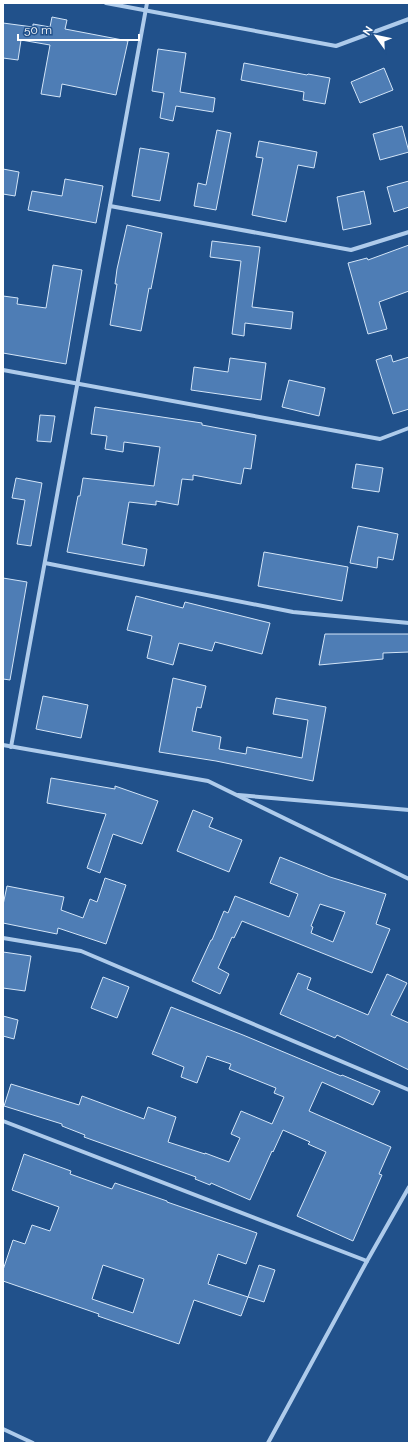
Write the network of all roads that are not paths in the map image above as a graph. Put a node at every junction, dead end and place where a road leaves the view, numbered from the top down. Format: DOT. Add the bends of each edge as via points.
graph roads {
  1 [pos="106,3"];
  2 [pos="147,3"];
  3 [pos="146,10"];
  4 [pos="409,19"];
  5 [pos="110,206"];
  6 [pos="409,232"];
  7 [pos="3,370"];
  8 [pos="78,384"];
  9 [pos="409,428"];
  10 [pos="45,563"];
  11 [pos="409,622"];
  12 [pos="3,745"];
  13 [pos="11,747"];
  14 [pos="236,795"];
  15 [pos="409,810"];
  16 [pos="409,879"];
  17 [pos="3,938"];
  18 [pos="409,1090"];
  19 [pos="3,1121"];
  20 [pos="409,1188"];
  21 [pos="367,1261"];
  22 [pos="3,1429"];
  23 [pos="33,1443"];
  24 [pos="268,1443"];
  1 -- 3 [label="street"];
  2 -- 3 [label="street"];
  3 -- 4 [label="street" via="336,46"];
  3 -- 5 [label="street"];
  5 -- 6 [label="street" via="350,250"];
  5 -- 8 [label="street"];
  7 -- 8 [label="street"];
  8 -- 9 [label="street" via="380,439"];
  8 -- 10 [label="street"];
  10 -- 11 [label="street" via="293,612"];
  10 -- 13 [label="street"];
  12 -- 13 [label="street"];
  13 -- 14 [label="street" via="208,781"];
  14 -- 15 [label="street"];
  14 -- 16 [label="street"];
  17 -- 18 [label="street" via="81,952"];
  19 -- 21 [label="street"];
  20 -- 21 [label="street"];
  21 -- 24 [label="street"];
  22 -- 23 [label="street"];
}
